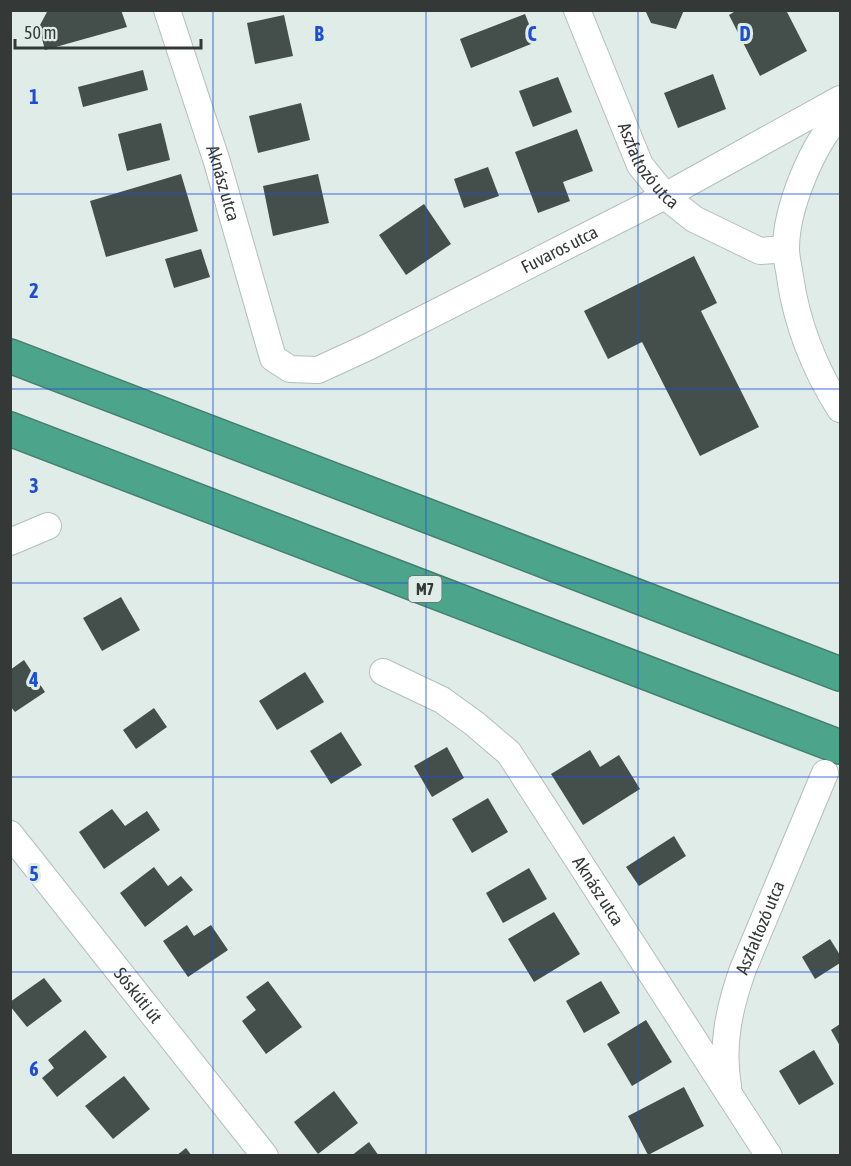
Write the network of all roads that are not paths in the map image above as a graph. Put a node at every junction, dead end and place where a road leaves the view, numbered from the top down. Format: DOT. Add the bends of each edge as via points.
graph roads {
  1 [pos="167,10"];
  2 [pos="577,10"];
  3 [pos="840,99"];
  4 [pos="840,115"];
  5 [pos="665,196"];
  6 [pos="786,249"];
  7 [pos="10,356"];
  8 [pos="273,358"];
  9 [pos="840,409"];
  10 [pos="10,429"];
  11 [pos="48,526"];
  12 [pos="10,542"];
  13 [pos="383,672"];
  14 [pos="840,674"];
  15 [pos="832,760"];
  16 [pos="10,834"];
  17 [pos="729,1091"];
  18 [pos="265,1155"];
  19 [pos="769,1155"];
  1 -- 8 [label="street, Aknász utca" via="218,162"];
  2 -- 5 [label="street, Aszfaltozó utca" via="640,165"];
  3 -- 5 [label="street, Fuvaros utca"];
  4 -- 6 [label="street" via="809,162 793,205"];
  5 -- 6 [label="street, Aszfaltozó utca" via="694,219 760,252"];
  5 -- 8 [label="street, Fuvaros utca" via="318,370 290,369"];
  6 -- 9 [label="street" via="793,298 807,345"];
  7 -- 14 [label="highway"];
  10 -- 15 [label="highway, M7"];
  11 -- 12 [label="street"];
  13 -- 17 [label="street, Aknász utca" via="442,700 508,753"];
  15 -- 17 [label="street, Aszfaltozó utca" via="732,999 725,1048"];
  16 -- 18 [label="street, Sóskúti út"];
  17 -- 19 [label="street, Aknász utca"];
}
